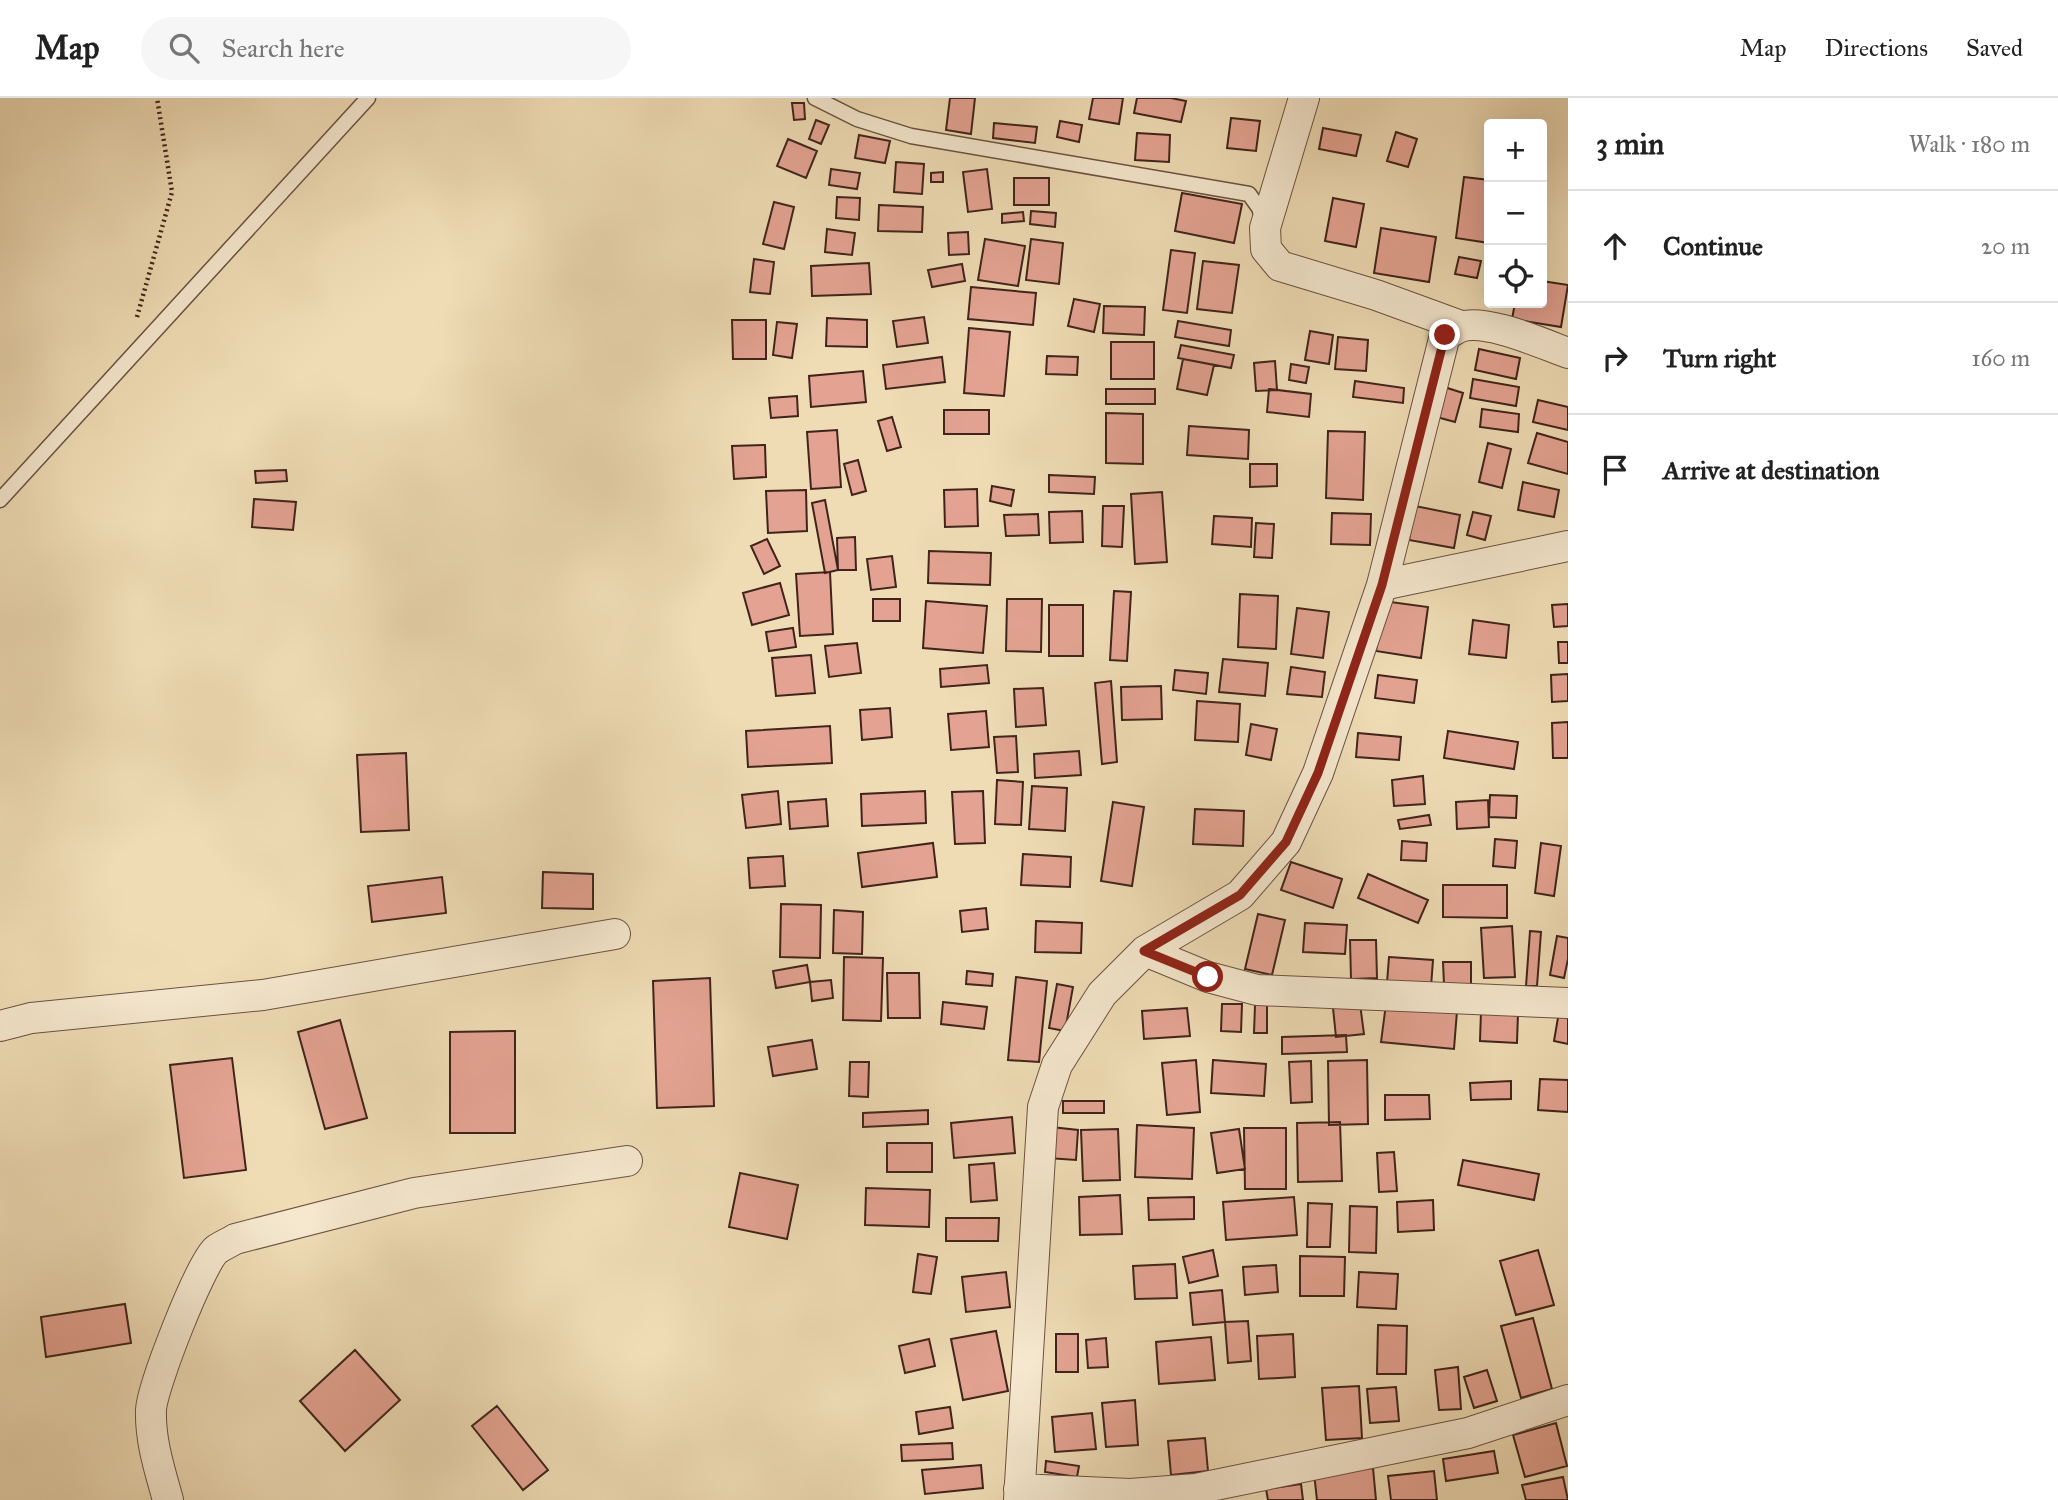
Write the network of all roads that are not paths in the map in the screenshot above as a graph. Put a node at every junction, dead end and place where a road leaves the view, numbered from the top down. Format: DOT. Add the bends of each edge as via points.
graph roads {
  1 [pos="368,98"];
  2 [pos="815,98"];
  3 [pos="1304,98"];
  4 [pos="1265,228"];
  5 [pos="1461,326"];
  6 [pos="1568,354"];
  7 [pos="0,500"];
  8 [pos="1568,547"];
  9 [pos="1382,585"];
  10 [pos="615,934"];
  11 [pos="1144,951"];
  12 [pos="1568,1003"];
  13 [pos="0,1026"];
  14 [pos="627,1161"];
  15 [pos="1568,1400"];
  16 [pos="1019,1494"];
  17 [pos="168,1500"];
  1 -- 7 [label="lane"];
  2 -- 4 [label="lane" via="857,119 912,136 1249,194"];
  3 -- 4 [label="street"];
  4 -- 5 [label="street" via="1266,249 1280,266"];
  5 -- 6 [label="street" via="1519,334"];
  5 -- 9 [label="street" via="1445,335"];
  8 -- 9 [label="street"];
  9 -- 11 [label="street" via="1318,773 1286,842 1240,895"];
  10 -- 13 [label="street" via="263,995 31,1018"];
  11 -- 12 [label="street" via="1208,977 1257,990"];
  11 -- 16 [label="street" via="1102,994 1080,1026 1057,1065 1043,1107"];
  14 -- 17 [label="street" via="414,1193 235,1239 216,1251 204,1268 159,1375 151,1409 154,1449"];
  15 -- 16 [label="street" via="1468,1433 1196,1489"];
}
